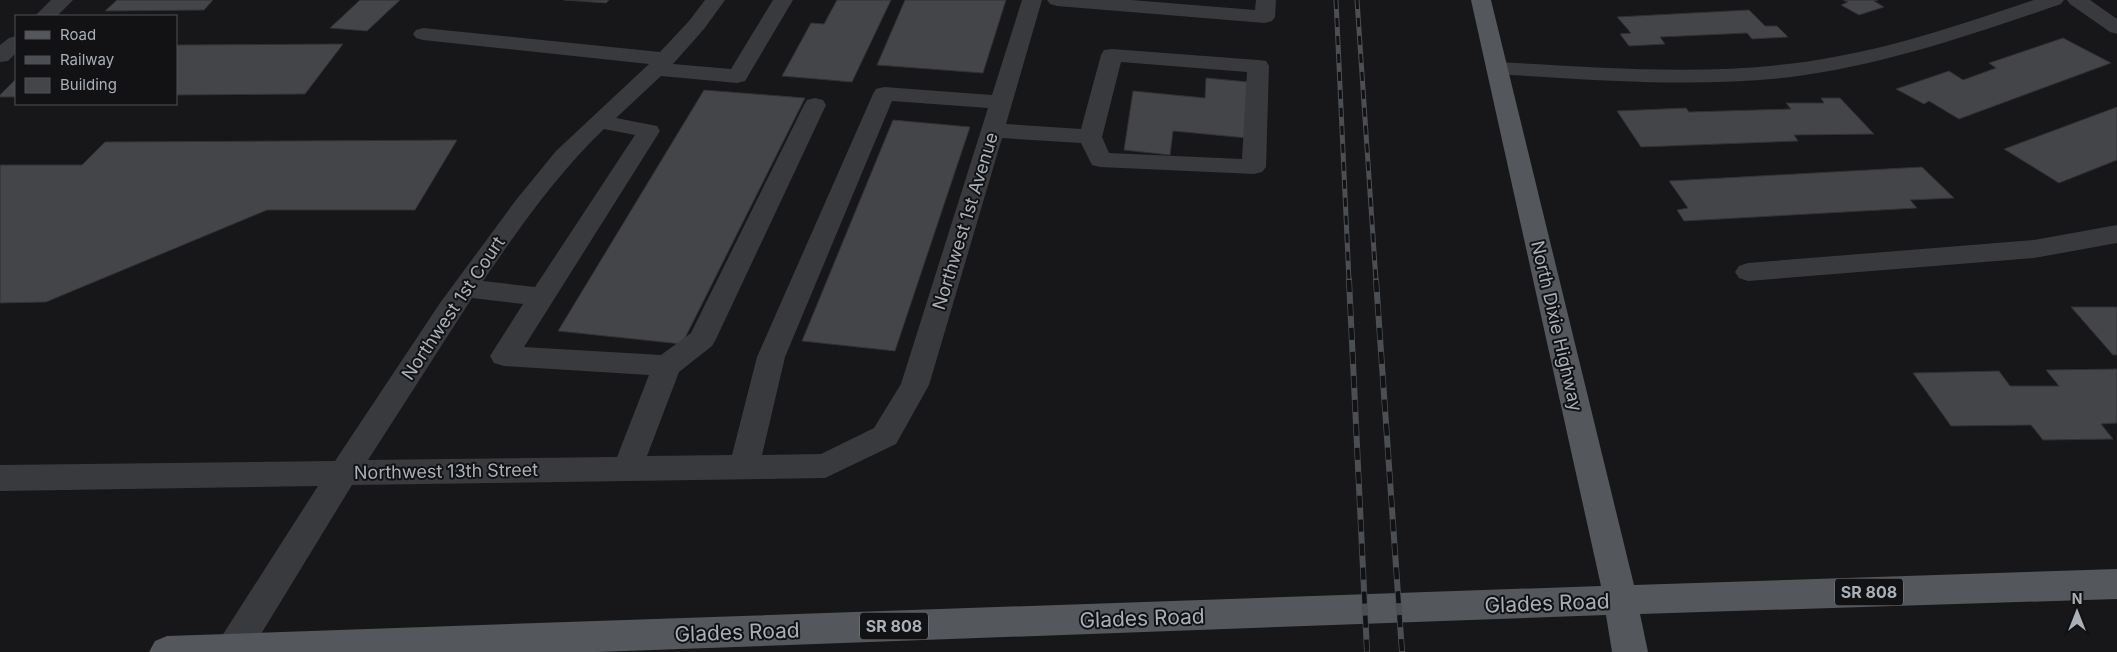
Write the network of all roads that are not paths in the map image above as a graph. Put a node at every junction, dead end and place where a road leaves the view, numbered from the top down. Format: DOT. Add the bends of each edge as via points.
graph roads {
  1 [pos="63,0"];
  2 [pos="715,0"];
  3 [pos="783,0"];
  4 [pos="1032,0"];
  5 [pos="1057,0"];
  6 [pos="1266,0"];
  7 [pos="1481,0"];
  8 [pos="2054,0"];
  9 [pos="2077,0"];
  10 [pos="46,15"];
  11 [pos="2117,28"];
  12 [pos="423,34"];
  13 [pos="15,43"];
  14 [pos="0,56"];
  15 [pos="661,64"];
  16 [pos="1497,68"];
  17 [pos="1002,102"];
  18 [pos="815,105"];
  19 [pos="599,121"];
  20 [pos="993,130"];
  21 [pos="1090,137"];
  22 [pos="2117,233"];
  23 [pos="1748,272"];
  24 [pos="465,288"];
  25 [pos="542,297"];
  26 [pos="667,366"];
  27 [pos="885,436"];
  28 [pos="744,467"];
  29 [pos="627,469"];
  30 [pos="343,472"];
  31 [pos="0,478"];
  32 [pos="2117,584"];
  33 [pos="1621,601"];
  34 [pos="232,650"];
  35 [pos="167,652"];
  36 [pos="1630,652"];
  1 -- 10 [label="street"];
  2 -- 15 [label="street, Northwest 1st Court" via="694,30"];
  3 -- 15 [label="street" via="737,76"];
  4 -- 17 [label="street, Northwest 1st Avenue"];
  5 -- 6 [label="street" via="1265,17"];
  7 -- 16 [label="main road, North Dixie Highway"];
  8 -- 16 [label="street" via="1906,48 1789,70 1681,76"];
  9 -- 11 [label="street"];
  12 -- 15 [label="street"];
  13 -- 14 [label="street"];
  15 -- 19 [label="street, Northwest 1st Court"];
  16 -- 33 [label="main road, North Dixie Highway"];
  17 -- 20 [label="street, Northwest 1st Avenue"];
  17 -- 28 [label="street" via="884,94 771,357"];
  18 -- 26 [label="street" via="702,339"];
  19 -- 24 [label="street, Northwest 1st Court" via="546,177"];
  19 -- 25 [label="street" via="649,131"];
  20 -- 21 [label="street"];
  20 -- 27 [label="street, Northwest 1st Avenue" via="915,385"];
  21 -- 21 [label="street" via="1100,160 1254,167 1258,66 1112,55"];
  22 -- 23 [label="street" via="2034,249"];
  24 -- 25 [label="street"];
  24 -- 30 [label="street, Northwest 1st Court"];
  25 -- 26 [label="street" via="504,356"];
  26 -- 29 [label="street"];
  27 -- 28 [label="street, Northwest 13th Street" via="825,466"];
  28 -- 29 [label="street, Northwest 13th Street"];
  29 -- 30 [label="street, Northwest 13th Street"];
  30 -- 31 [label="street, Northwest 13th Street"];
  30 -- 34 [label="street, Northwest 1st Court"];
  32 -- 33 [label="main road, Glades Road / SR 808"];
  33 -- 34 [label="main road, Glades Road / SR 808"];
  33 -- 36 [label="main road, North Dixie Highway"];
  34 -- 35 [label="main road, Glades Road / SR 808"];
}
